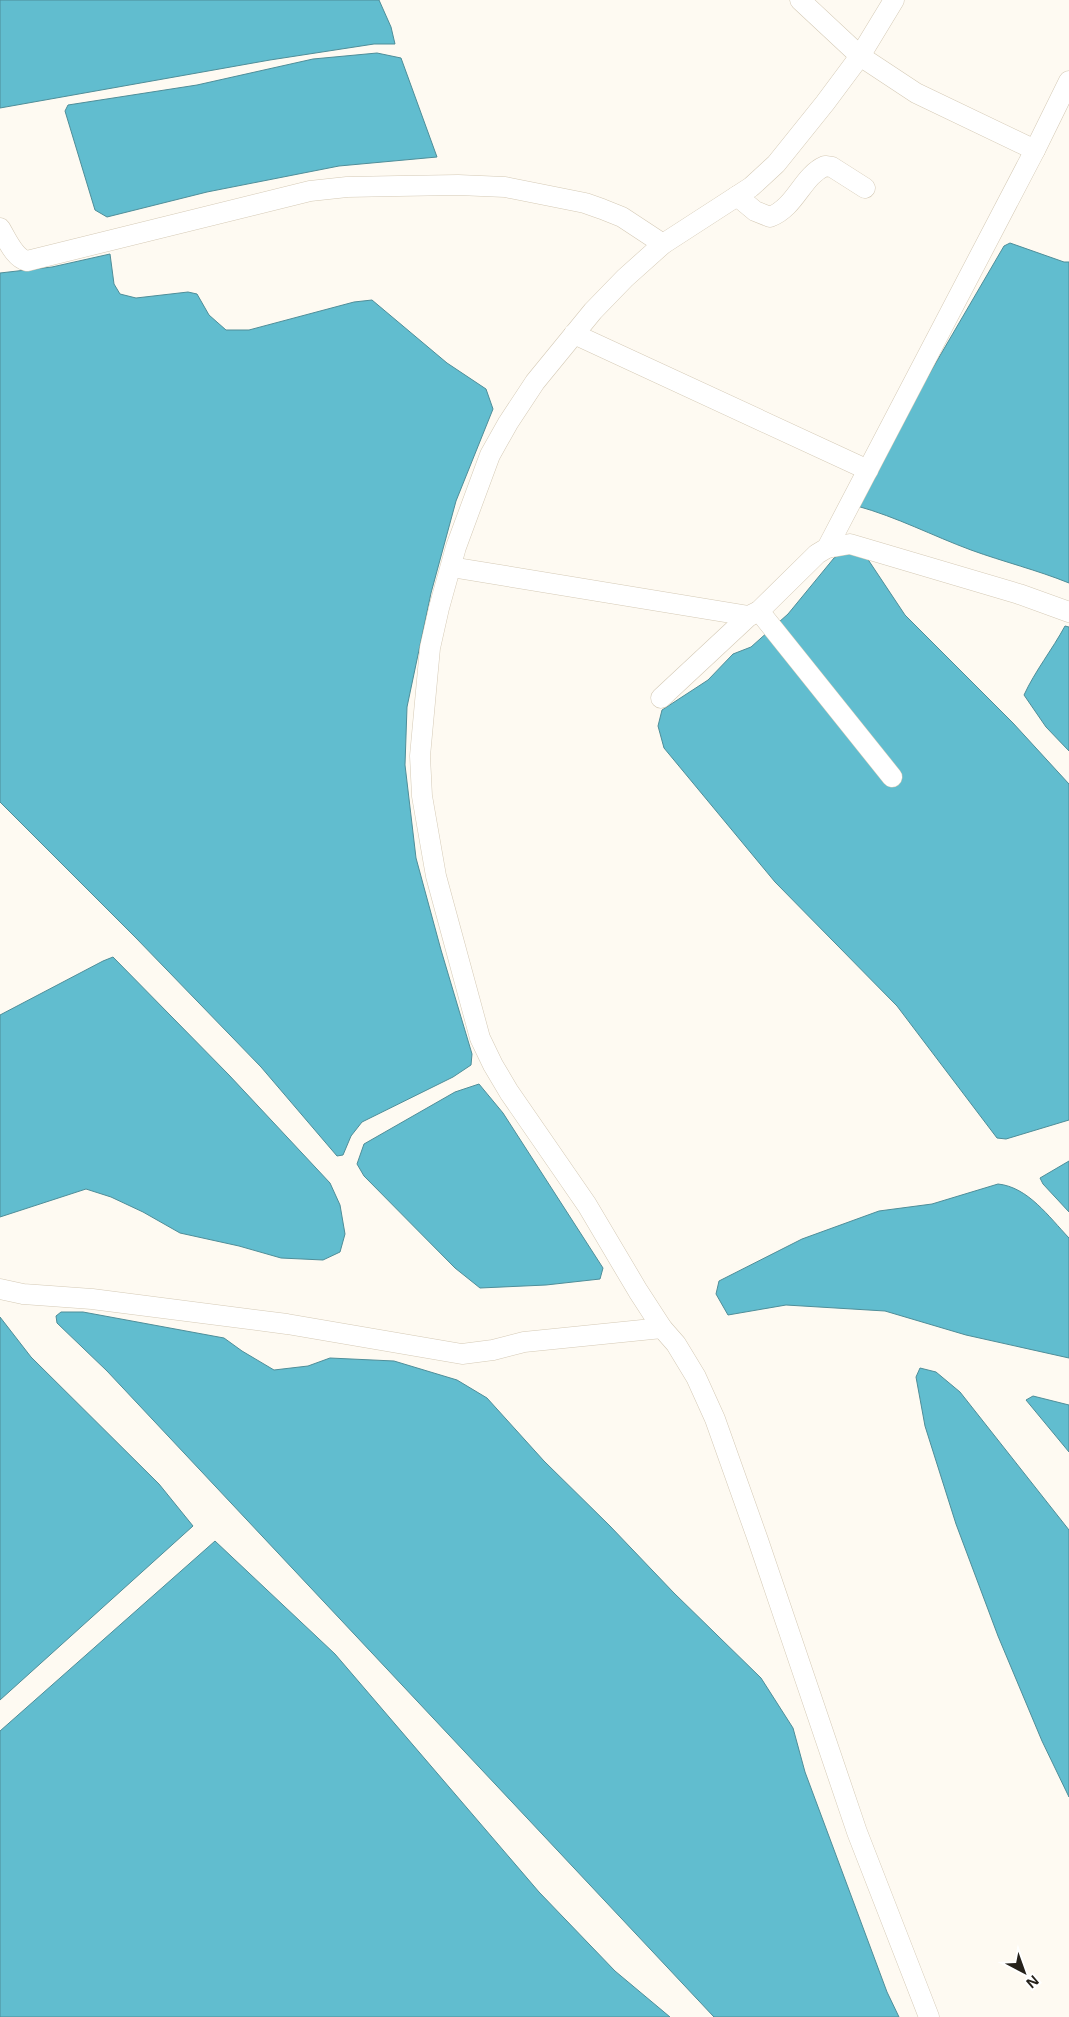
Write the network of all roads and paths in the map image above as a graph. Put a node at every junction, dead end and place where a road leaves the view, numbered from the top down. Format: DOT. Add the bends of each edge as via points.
graph roads {
  1 [pos="800,0"];
  2 [pos="894,0"];
  3 [pos="860,56"];
  4 [pos="1069,81"];
  5 [pos="1035,150"];
  6 [pos="865,188"];
  7 [pos="737,196"];
  8 [pos="0,228"];
  9 [pos="663,244"];
  10 [pos="574,334"];
  11 [pos="868,470"];
  12 [pos="828,548"];
  13 [pos="451,567"];
  14 [pos="1069,612"];
  15 [pos="754,614"];
  16 [pos="661,698"];
  17 [pos="892,777"];
  18 [pos="0,1290"];
  19 [pos="662,1328"];
  20 [pos="929,2017"];
  1 -- 3 [label="street"];
  2 -- 3 [label="street"];
  3 -- 5 [label="street" via="924,98"];
  3 -- 7 [label="street" via="776,164"];
  4 -- 5 [label="street"];
  5 -- 11 [label="street"];
  6 -- 7 [label="street" via="825,166 814,173 784,210 770,217 755,211"];
  7 -- 9 [label="street"];
  8 -- 9 [label="street" via="16,255 27,261 310,191 458,185 505,187 585,203 622,217"];
  9 -- 10 [label="street" via="625,278"];
  10 -- 11 [label="street"];
  10 -- 13 [label="street" via="535,382 490,455"];
  11 -- 12 [label="street"];
  12 -- 14 [label="street" via="850,544"];
  12 -- 15 [label="street" via="817,554"];
  13 -- 15 [label="street"];
  13 -- 19 [label="street" via="430,648 420,756 422,796 436,876 480,1038 492,1065 587,1205"];
  15 -- 16 [label="street"];
  15 -- 17 [label="street"];
  18 -- 19 [label="street" via="92,1298 287,1324 462,1354 524,1342"];
  19 -- 20 [label="street" via="676,1344 696,1378 715,1419 857,1832"];
}
